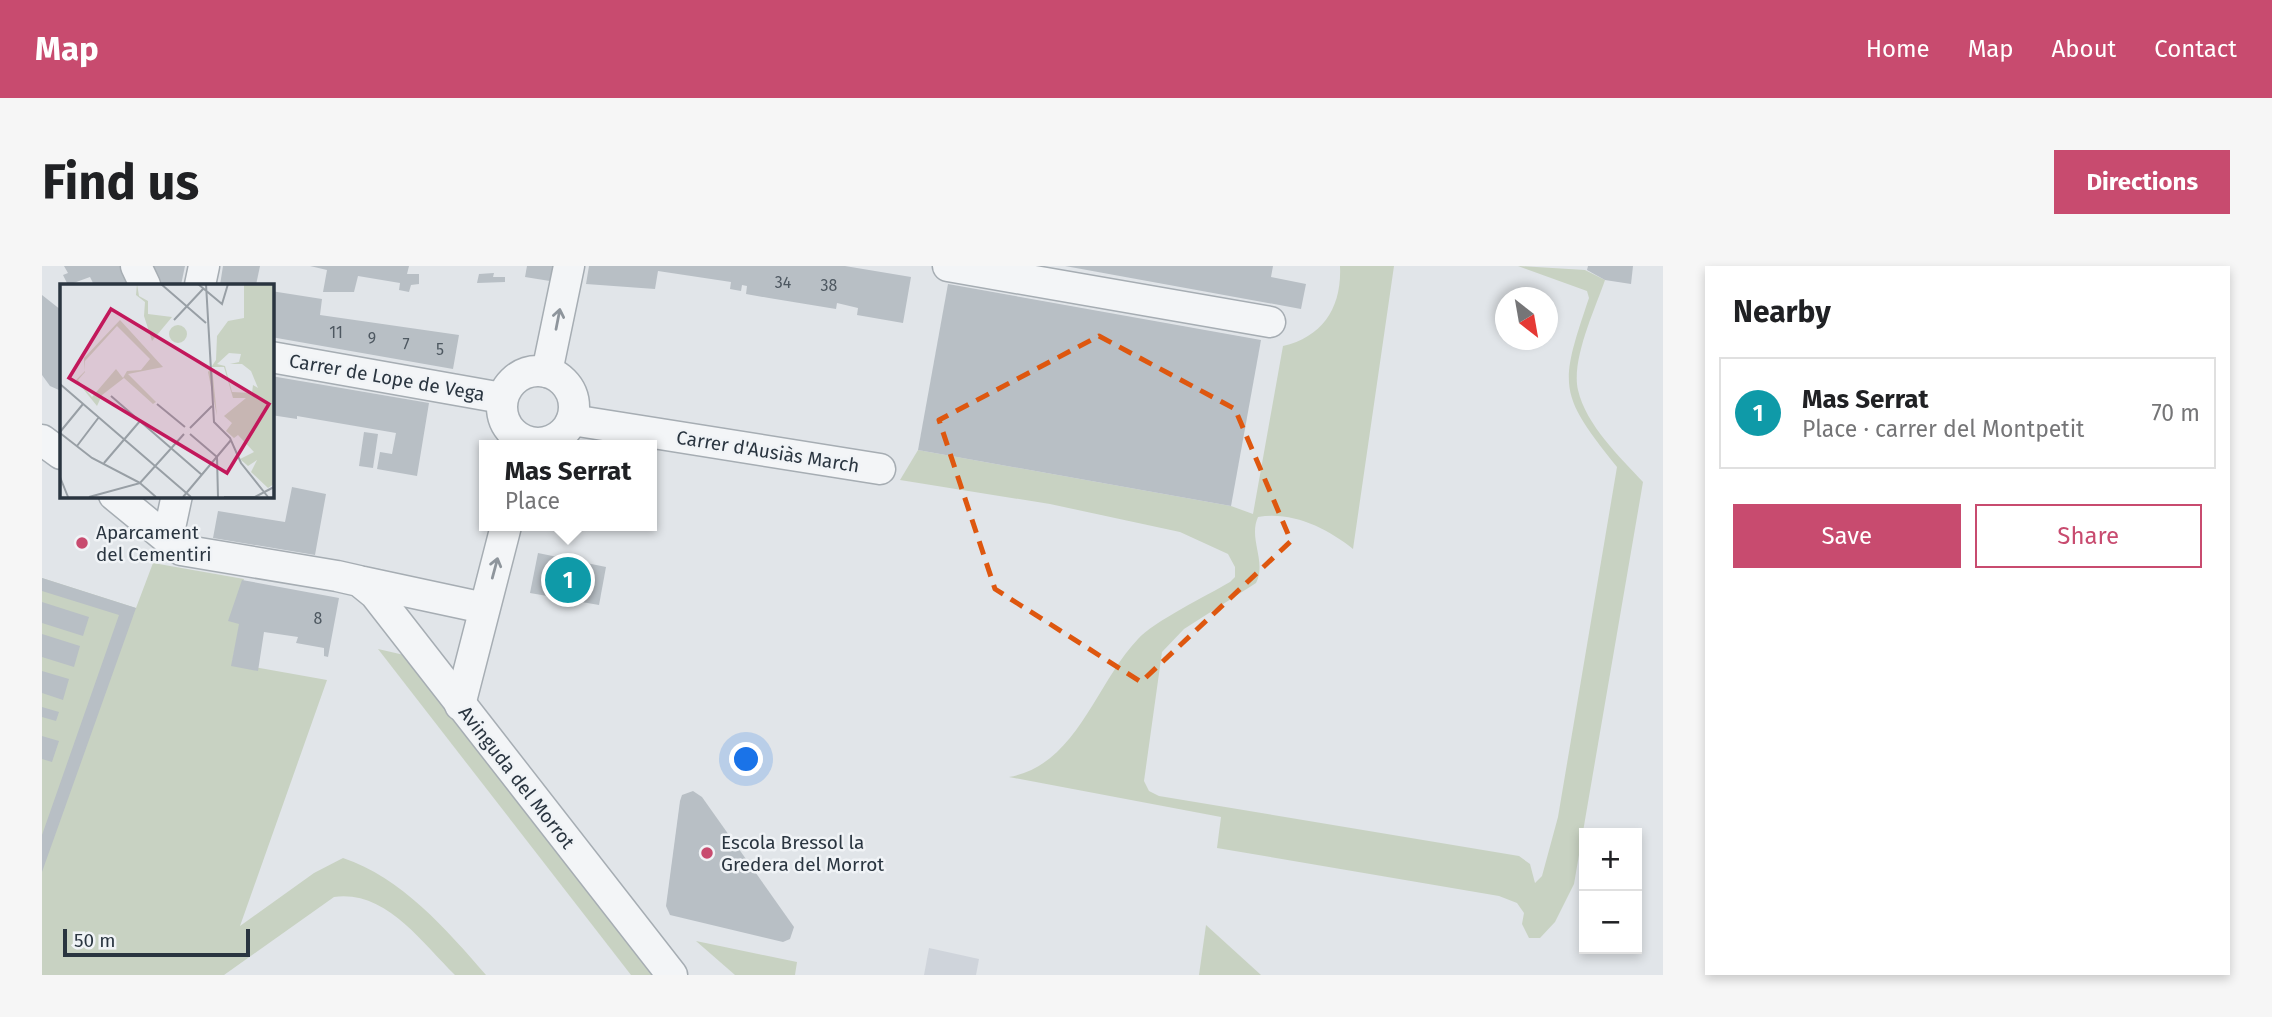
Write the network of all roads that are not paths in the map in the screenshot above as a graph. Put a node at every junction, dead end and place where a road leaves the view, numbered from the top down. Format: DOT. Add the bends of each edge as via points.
graph roads {
  1 [pos="136,266"];
  2 [pos="204,266"];
  3 [pos="569,266"];
  4 [pos="948,266"];
  5 [pos="145,284"];
  6 [pos="200,284"];
  7 [pos="1270,322"];
  8 [pos="273,357"];
  9 [pos="547,372"];
  10 [pos="502,398"];
  11 [pos="572,420"];
  12 [pos="42,440"];
  13 [pos="522,440"];
  14 [pos="553,440"];
  15 [pos="60,453"];
  16 [pos="880,469"];
  17 [pos="117,497"];
  18 [pos="177,497"];
  19 [pos="505,531"];
  20 [pos="168,537"];
  21 [pos="359,581"];
  22 [pos="484,608"];
  23 [pos="460,705"];
  24 [pos="672,975"];
  1 -- 5 [label="street"];
  2 -- 6 [label="street"];
  9 -- 3 [label="street, one-way"];
  4 -- 7 [label="street"];
  8 -- 10 [label="street, Carrer de Lope de Vega"];
  9 -- 10 [label="street" via="524,373 507,387"];
  9 -- 11 [label="street" via="567,385"];
  10 -- 13 [label="street" via="503,420"];
  11 -- 14 [label="street"];
  11 -- 16 [label="street, Carrer d'Ausiàs March"];
  12 -- 15 [label="street"];
  17 -- 20 [label="street"];
  18 -- 20 [label="street"];
  22 -- 19 [label="street, one-way"];
  20 -- 21 [label="street" via="181,550 193,553"];
  21 -- 22 [label="street"];
  21 -- 23 [label="street, Avinguda del Morrot" via="388,608"];
  22 -- 23 [label="street"];
  23 -- 24 [label="street, Avinguda del Morrot"];
}
